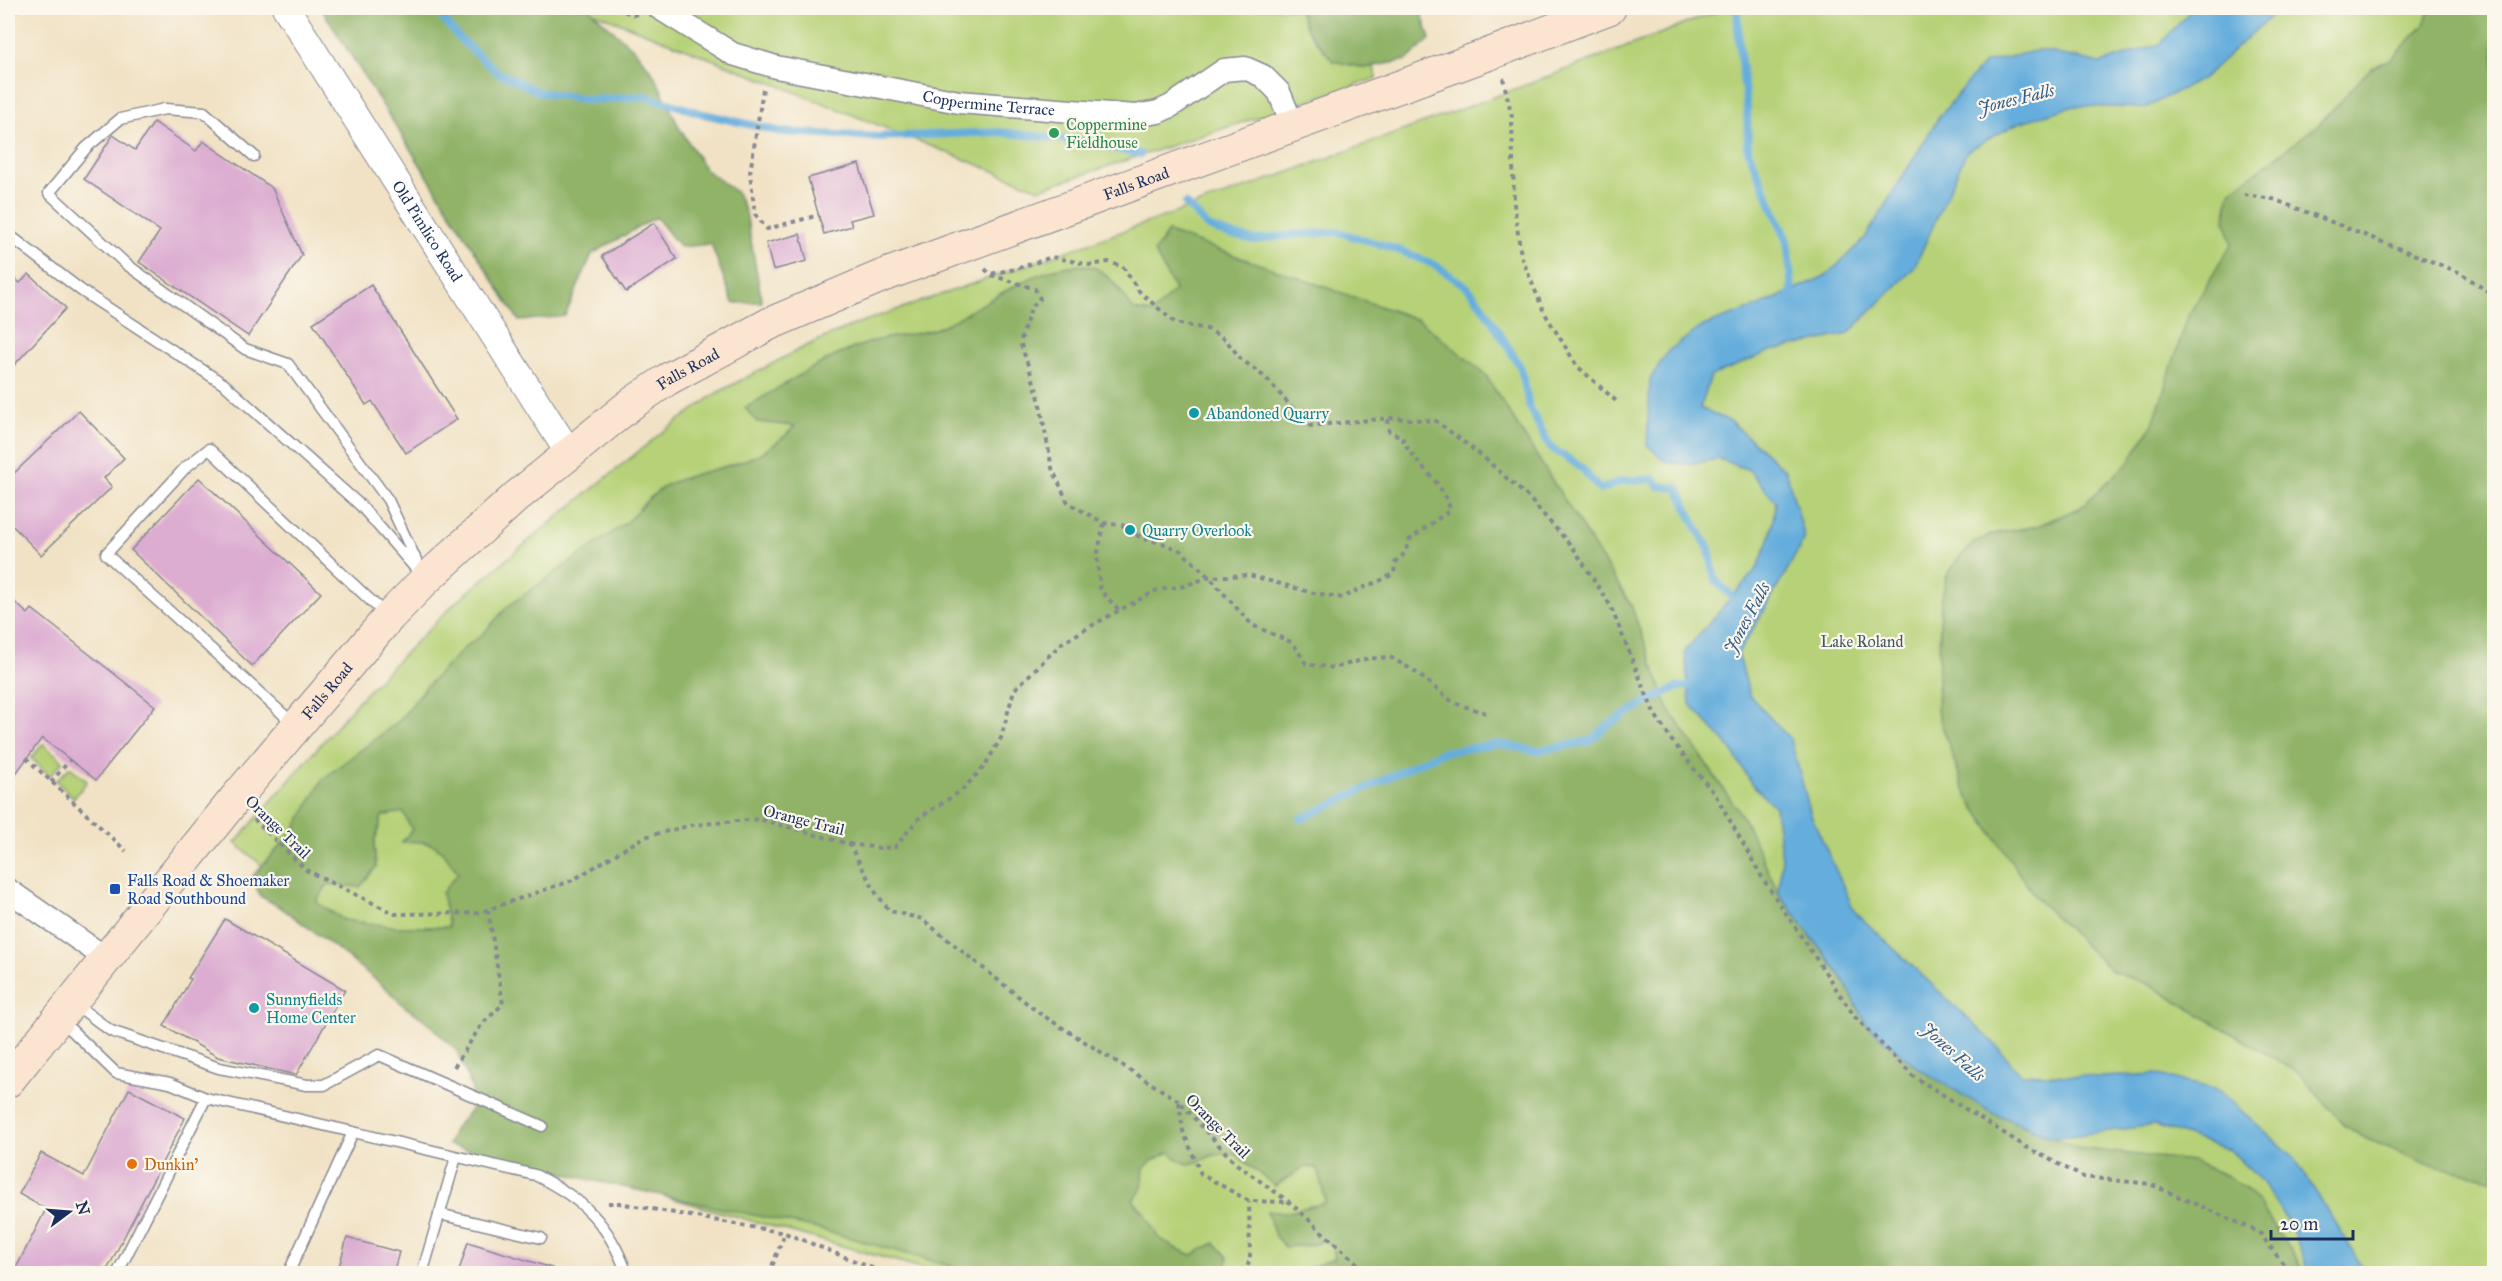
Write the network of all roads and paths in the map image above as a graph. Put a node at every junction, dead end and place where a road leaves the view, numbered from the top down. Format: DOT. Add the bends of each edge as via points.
graph roads {
  1 [pos="286,8"];
  2 [pos="659,8"];
  3 [pos="1610,8"];
  4 [pos="1497,51"];
  5 [pos="758,112"];
  6 [pos="1293,126"];
  7 [pos="254,156"];
  8 [pos="2244,195"];
  9 [pos="819,215"];
  10 [pos="8,237"];
  11 [pos="976,242"];
  12 [pos="990,274"];
  13 [pos="2494,296"];
  14 [pos="1616,401"];
  15 [pos="1390,418"];
  16 [pos="569,453"];
  17 [pos="1104,523"];
  18 [pos="1209,577"];
  19 [pos="425,580"];
  20 [pos="1119,610"];
  21 [pos="389,617"];
  22 [pos="1489,714"];
  23 [pos="296,725"];
  24 [pos="26,758"];
  25 [pos="70,760"];
  26 [pos="51,782"];
  27 [pos="234,800"];
  28 [pos="849,844"];
  29 [pos="126,851"];
  30 [pos="8,890"];
  31 [pos="488,909"];
  32 [pos="107,959"];
  33 [pos="66,1010"];
  34 [pos="8,1081"];
  35 [pos="445,1084"];
  36 [pos="206,1098"];
  37 [pos="1179,1101"];
  38 [pos="542,1126"];
  39 [pos="353,1132"];
  40 [pos="456,1157"];
  41 [pos="1249,1201"];
  42 [pos="1289,1202"];
  43 [pos="583,1203"];
  44 [pos="439,1214"];
  45 [pos="785,1233"];
  46 [pos="541,1238"];
  47 [pos="117,1274"];
  48 [pos="288,1274"];
  49 [pos="422,1274"];
  50 [pos="627,1274"];
  51 [pos="769,1274"];
  52 [pos="887,1274"];
  53 [pos="1244,1274"];
  54 [pos="1369,1274"];
  55 [pos="2291,1274"];
  1 -- 16 [label="street, Old Pimlico Road"];
  2 -- 6 [label="street, Coppermine Terrace" via="733,54 840,81 959,102 1135,116 1171,106 1224,70 1245,68 1263,76 1279,92"];
  3 -- 4 [label="main road, Falls Road"];
  4 -- 6 [label="main road, Falls Road"];
  4 -- 14 [label="path" via="1512,117 1514,204 1521,256 1544,312 1577,366"];
  5 -- 9 [label="path" via="751,191 755,214 767,229"];
  6 -- 11 [label="main road, Falls Road"];
  7 -- 19 [label="lane" via="204,112 165,109 120,119 86,148 49,193 144,277 245,349 288,364 388,500"];
  8 -- 13 [label="path" via="2273,199 2461,273"];
  10 -- 19 [label="lane" via="225,385 361,506"];
  11 -- 12 [label="path"];
  11 -- 16 [label="main road, Falls Road" via="825,299 724,347 650,392"];
  12 -- 15 [label="path" via="1052,257 1123,267 1138,290 1175,323 1207,329 1225,339 1308,426"];
  12 -- 17 [label="path" via="1035,289 1040,299 1031,308 1020,342 1038,394 1052,468 1068,503"];
  15 -- 18 [label="path" via="1389,431 1402,437 1407,450 1448,500 1450,510 1408,540 1394,573 1343,598 1249,575"];
  15 -- 55 [label="path" via="1436,421 1528,497 1574,549 1610,605 1654,713 1672,741 1716,796 1763,879 1855,1017 1913,1076 2026,1147 2083,1177 2150,1184 2259,1232"];
  16 -- 19 [label="main road, Falls Road"];
  17 -- 18 [label="path" via="1122,525 1143,539 1181,551"];
  17 -- 20 [label="path" via="1097,556 1100,590"];
  18 -- 20 [label="path" via="1157,590"];
  18 -- 22 [label="path" via="1252,625 1293,643 1306,664 1334,668 1365,658 1390,657 1454,702"];
  19 -- 21 [label="main road, Falls Road"];
  20 -- 28 [label="path" via="1062,643 1014,690 1001,738 984,767 961,790 918,818 895,847"];
  21 -- 23 [label="main road, Falls Road"];
  21 -- 23 [label="lane" via="209,449 186,467 106,554"];
  23 -- 27 [label="main road, Falls Road"];
  24 -- 26 [label="path"];
  25 -- 26 [label="path"];
  26 -- 29 [label="path"];
  27 -- 31 [label="path, Orange Trail" via="306,870 395,914 478,913"];
  27 -- 32 [label="main road, Falls Road"];
  28 -- 31 [label="path, Orange Trail" via="759,819 692,825 644,837 573,880"];
  28 -- 37 [label="path, Orange Trail" via="890,911 922,919 1039,1013"];
  30 -- 32 [label="street"];
  31 -- 35 [label="path" via="503,1004 482,1024"];
  32 -- 33 [label="main road, Falls Road"];
  33 -- 34 [label="main road, Falls Road"];
  33 -- 35 [label="lane" via="111,1031 219,1068 324,1085 379,1055"];
  33 -- 36 [label="lane" via="116,1073 170,1083"];
  35 -- 38 [label="lane"];
  36 -- 39 [label="lane"];
  36 -- 47 [label="lane"];
  37 -- 41 [label="path" via="1183,1131 1201,1174"];
  37 -- 42 [label="path, Orange Trail" via="1235,1163"];
  39 -- 40 [label="lane"];
  39 -- 48 [label="lane"];
  40 -- 43 [label="lane" via="535,1175"];
  40 -- 44 [label="lane"];
  41 -- 42 [label="path"];
  41 -- 53 [label="path" via="1250,1260"];
  42 -- 54 [label="path, Orange Trail"];
  43 -- 45 [label="path" via="619,1203"];
  43 -- 50 [label="lane" via="603,1227"];
  44 -- 46 [label="lane"];
  44 -- 49 [label="lane"];
  45 -- 51 [label="path"];
  45 -- 52 [label="path"];
}
